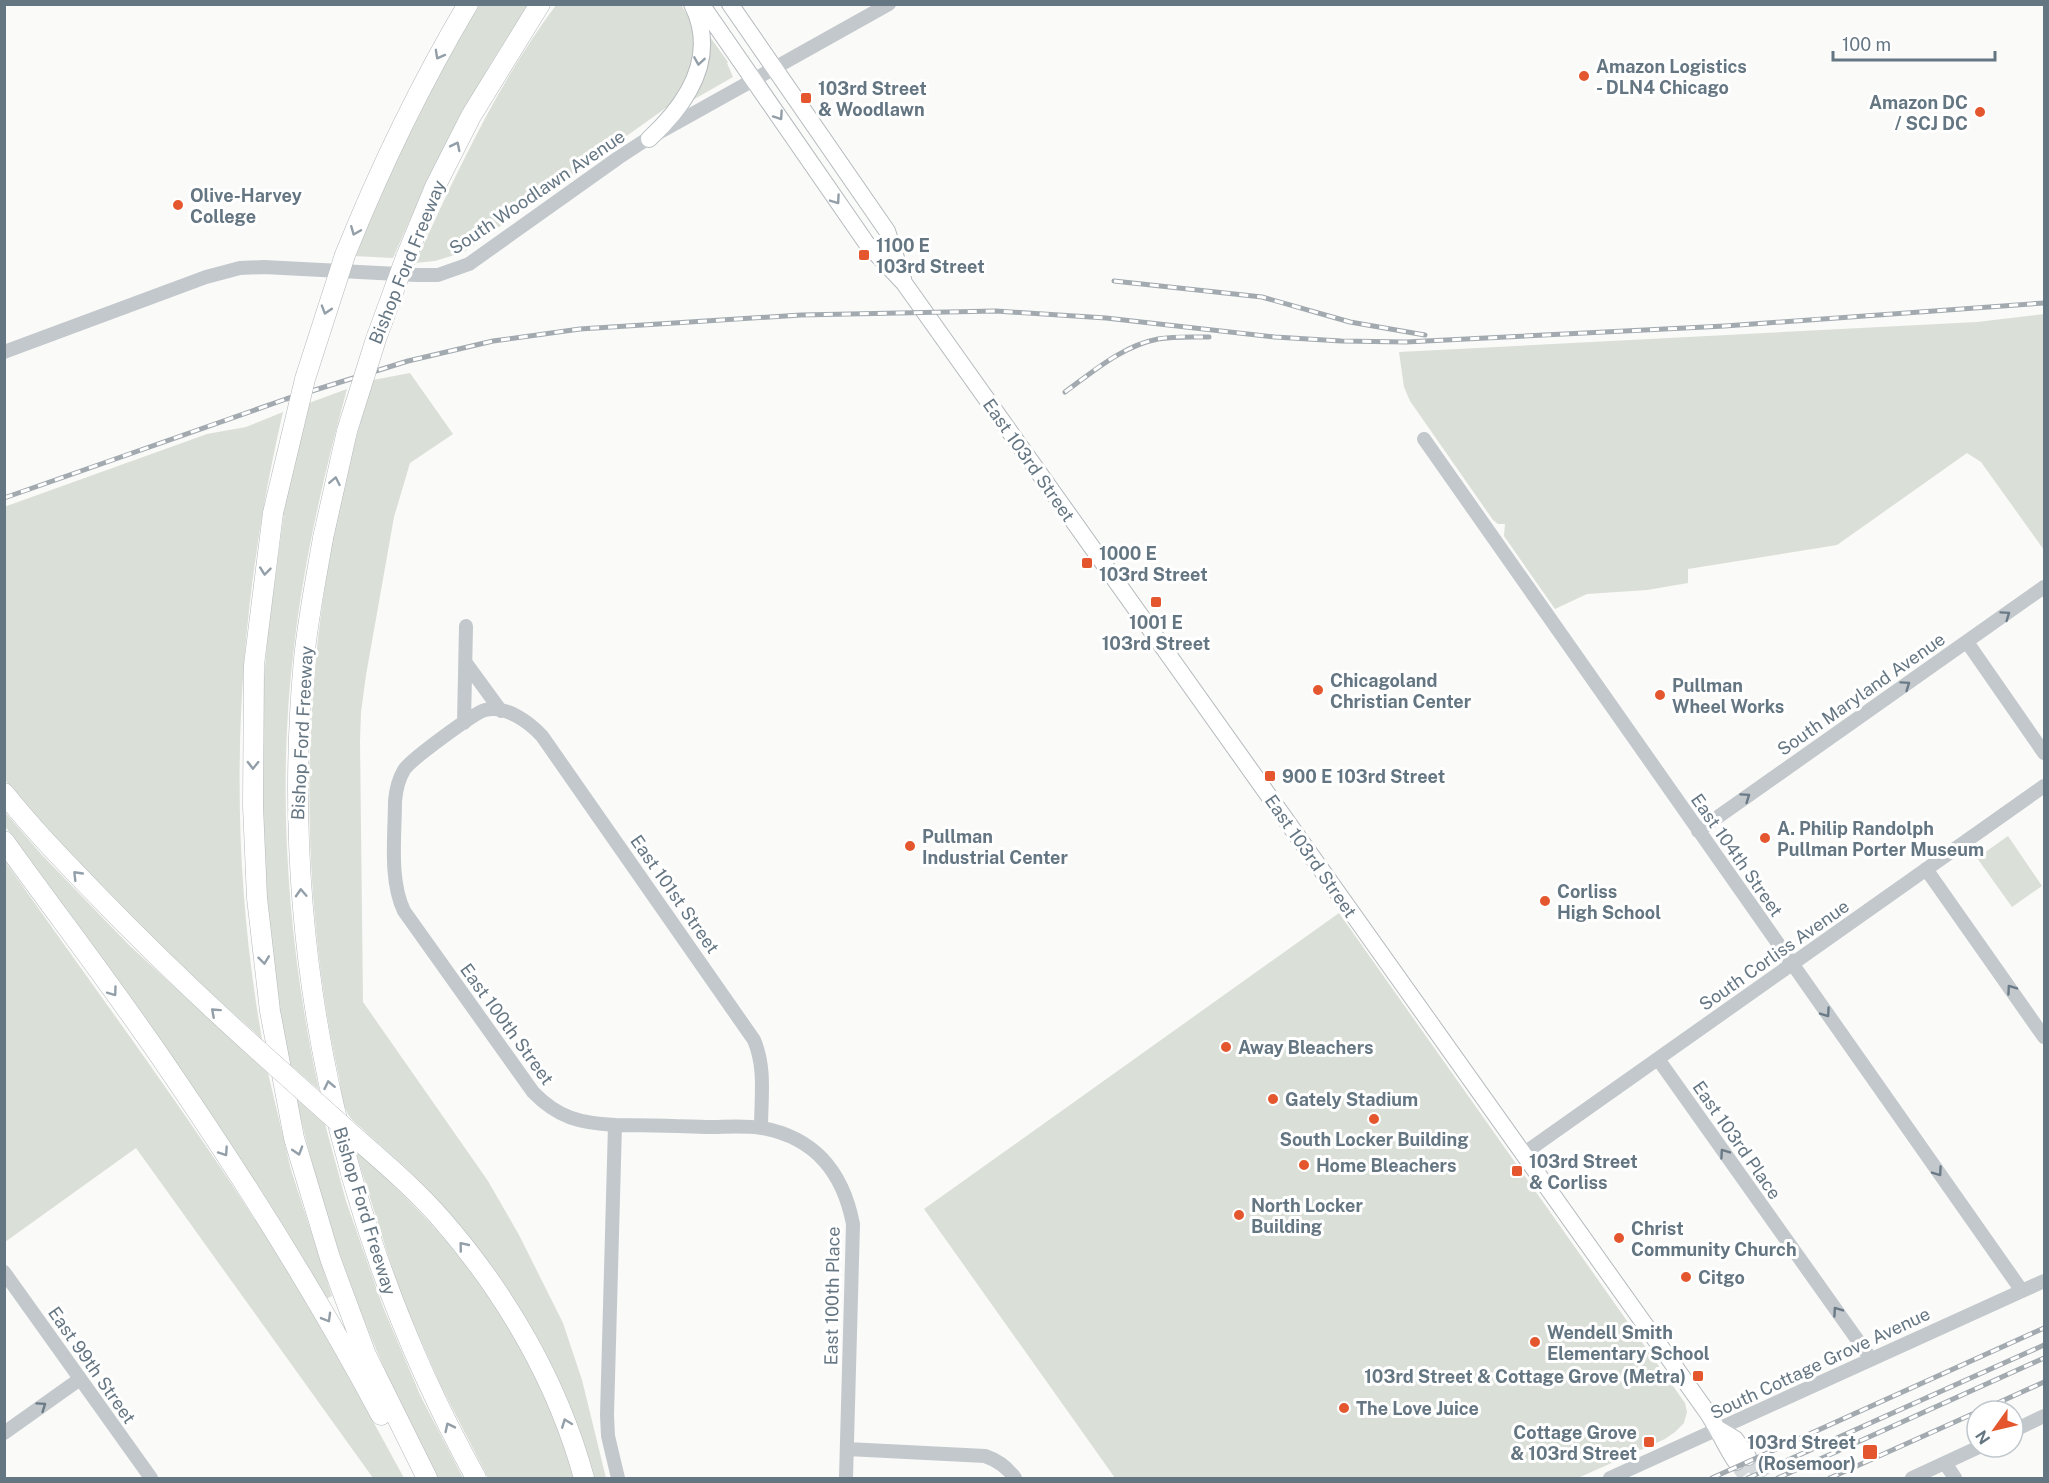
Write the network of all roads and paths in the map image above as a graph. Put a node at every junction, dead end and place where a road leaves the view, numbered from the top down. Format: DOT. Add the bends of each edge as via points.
graph roads {
  1 [pos="468,4"];
  2 [pos="540,4"];
  3 [pos="692,4"];
  4 [pos="701,4"];
  5 [pos="730,4"];
  6 [pos="889,4"];
  7 [pos="775,68"];
  8 [pos="755,81"];
  9 [pos="649,139"];
  10 [pos="904,283"];
  11 [pos="4,352"];
  12 [pos="1424,439"];
  13 [pos="2044,587"];
  14 [pos="466,626"];
  15 [pos="1967,642"];
  16 [pos="466,663"];
  17 [pos="501,711"];
  18 [pos="464,723"];
  19 [pos="2044,753"];
  20 [pos="2044,786"];
  21 [pos="4,793"];
  22 [pos="1698,831"];
  23 [pos="4,841"];
  24 [pos="1926,869"];
  25 [pos="1792,965"];
  26 [pos="2044,1036"];
  27 [pos="1658,1059"];
  28 [pos="615,1125"];
  29 [pos="761,1128"];
  30 [pos="1523,1154"];
  31 [pos="4,1272"];
  32 [pos="2044,1281"];
  33 [pos="2022,1291"];
  34 [pos="1871,1359"];
  35 [pos="80,1379"];
  36 [pos="2044,1416"];
  37 [pos="2025,1425"];
  38 [pos="1718,1429"];
  39 [pos="4,1433"];
  40 [pos="847,1449"];
  41 [pos="1965,1454"];
  42 [pos="1742,1459"];
  43 [pos="1945,1463"];
  44 [pos="151,1479"];
  45 [pos="417,1479"];
  46 [pos="427,1479"];
  47 [pos="476,1479"];
  48 [pos="584,1479"];
  49 [pos="618,1479"];
  50 [pos="846,1479"];
  51 [pos="1015,1479"];
  52 [pos="1610,1479"];
  53 [pos="1912,1479"];
  54 [pos="1955,1479"];
  1 -- 46 [label="highway, one-way, bridge" via="411,106 345,255 305,379 273,513 254,665 257,898 270,1011 294,1138 330,1258 366,1355"];
  47 -- 2 [label="highway, Bishop Ford Freeway, one-way, bridge" via="403,1327 365,1222 341,1139 310,986 297,820 298,739 309,613 323,538 350,421 376,339 435,187 471,116"];
  3 -- 9 [label="main road, one-way" via="702,38 695,83 668,122"];
  4 -- 8 [label="main road, East 103rd Street"];
  5 -- 7 [label="main road, East 103rd Street"];
  6 -- 7 [label="street, South Woodlawn Avenue"];
  7 -- 8 [label="street, South Woodlawn Avenue"];
  7 -- 10 [label="main road, East 103rd Street" via="887,231"];
  8 -- 9 [label="street, South Woodlawn Avenue"];
  8 -- 10 [label="main road, East 103rd Street, one-way" via="867,244"];
  9 -- 11 [label="street, South Woodlawn Avenue" via="484,254 454,270 417,275 240,268"];
  10 -- 30 [label="main road, East 103rd Street"];
  12 -- 22 [label="street, East 104th Street"];
  15 -- 13 [label="street, South Maryland Avenue, one-way"];
  14 -- 16 [label="street"];
  15 -- 19 [label="street"];
  22 -- 15 [label="street, South Maryland Avenue, one-way"];
  16 -- 17 [label="street, East 101st Street"];
  16 -- 18 [label="street"];
  17 -- 18 [label="street" via="486,710"];
  17 -- 29 [label="street, East 101st Street" via="523,720 542,736 754,1040 762,1070"];
  18 -- 28 [label="street, East 100th Street" via="415,759 400,778 395,801 395,879 399,900 533,1092 573,1119"];
  20 -- 24 [label="street, South Corliss Avenue"];
  48 -- 21 [label="highway, one-way, bridge" via="561,1409 522,1332 498,1292 442,1220 184,984 62,859"];
  22 -- 25 [label="street, East 104th Street"];
  23 -- 45 [label="highway, one-way" via="171,1072 258,1202 350,1356"];
  24 -- 25 [label="street, South Corliss Avenue"];
  26 -- 24 [label="street, one-way"];
  25 -- 27 [label="street, South Corliss Avenue"];
  25 -- 33 [label="street, East 104th Street, one-way"];
  27 -- 30 [label="street, South Corliss Avenue"];
  34 -- 27 [label="street, East 103rd Place, one-way"];
  28 -- 29 [label="street, East 100th Place"];
  28 -- 49 [label="street" via="607,1415"];
  29 -- 40 [label="street, East 100th Place" via="796,1139 814,1150 838,1178 848,1202 853,1224"];
  30 -- 38 [label="main road, East 103rd Street"];
  31 -- 35 [label="street, East 99th Street"];
  32 -- 33 [label="street, South Cottage Grove Avenue"];
  33 -- 34 [label="street, South Cottage Grove Avenue"];
  34 -- 38 [label="street, South Cottage Grove Avenue"];
  39 -- 35 [label="street, one-way"];
  35 -- 44 [label="street, East 99th Street"];
  36 -- 37 [label="street"];
  38 -- 42 [label="main road, East 103rd Street" via="1735,1439"];
  38 -- 52 [label="street, South Cottage Grove Avenue"];
  40 -- 50 [label="street, East 100th Place"];
  40 -- 51 [label="street" via="985,1456 1004,1466"];
  41 -- 43 [label="street"];
  43 -- 53 [label="street"];
  43 -- 54 [label="street"];
}
